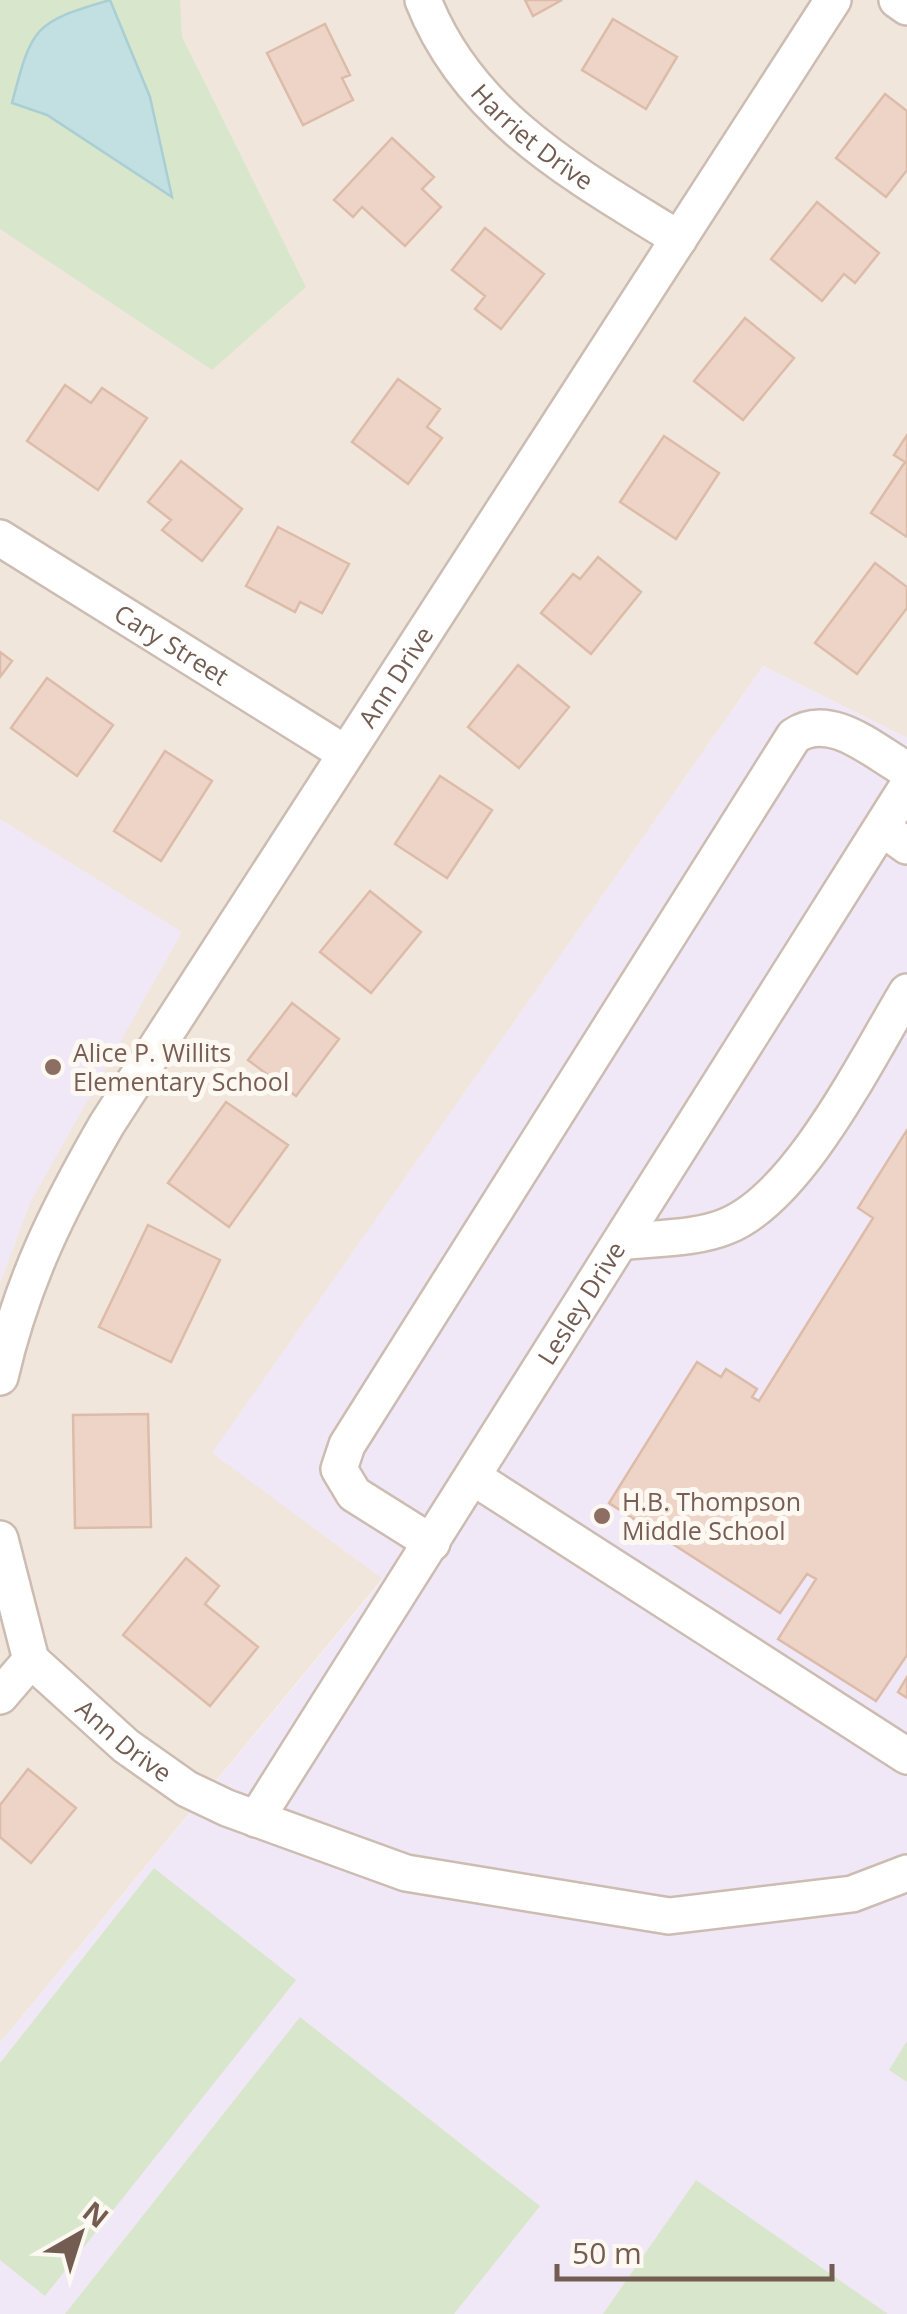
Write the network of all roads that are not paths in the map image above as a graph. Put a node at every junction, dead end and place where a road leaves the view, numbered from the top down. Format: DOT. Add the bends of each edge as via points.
graph roads {
  1 [pos="423,0"];
  2 [pos="833,0"];
  3 [pos="896,0"];
  4 [pos="907,6"];
  5 [pos="680,239"];
  6 [pos="0,538"];
  7 [pos="345,752"];
  8 [pos="907,770"];
  9 [pos="907,788"];
  10 [pos="894,837"];
  11 [pos="907,992"];
  12 [pos="621,1242"];
  13 [pos="0,1377"];
  14 [pos="473,1477"];
  15 [pos="0,1539"];
  16 [pos="432,1542"];
  17 [pos="31,1660"];
  18 [pos="0,1696"];
  19 [pos="907,1756"];
  20 [pos="241,1813"];
  21 [pos="907,1873"];
  1 -- 5 [label="street, Harriet Drive" via="453,59 492,109 554,161"];
  2 -- 5 [label="street, Ann Drive"];
  3 -- 4 [label="street"];
  5 -- 7 [label="street, Ann Drive"];
  6 -- 7 [label="street, Cary Street"];
  7 -- 13 [label="street, Ann Drive" via="53,1218 15,1309"];
  8 -- 16 [label="street" via="830,726 810,725 794,736 347,1445 339,1469 354,1494"];
  9 -- 10 [label="street, Lesley Drive"];
  10 -- 12 [label="street, Lesley Drive"];
  11 -- 12 [label="street" via="812,1148 762,1204 726,1227"];
  12 -- 14 [label="street, Lesley Drive"];
  14 -- 16 [label="street, Lesley Drive"];
  14 -- 19 [label="street"];
  15 -- 17 [label="street"];
  16 -- 20 [label="street, Lesley Drive"];
  17 -- 18 [label="street"];
  17 -- 20 [label="street, Ann Drive" via="126,1746 187,1789"];
  20 -- 21 [label="street, Ann Drive" via="406,1872 669,1916 852,1894"];
}
